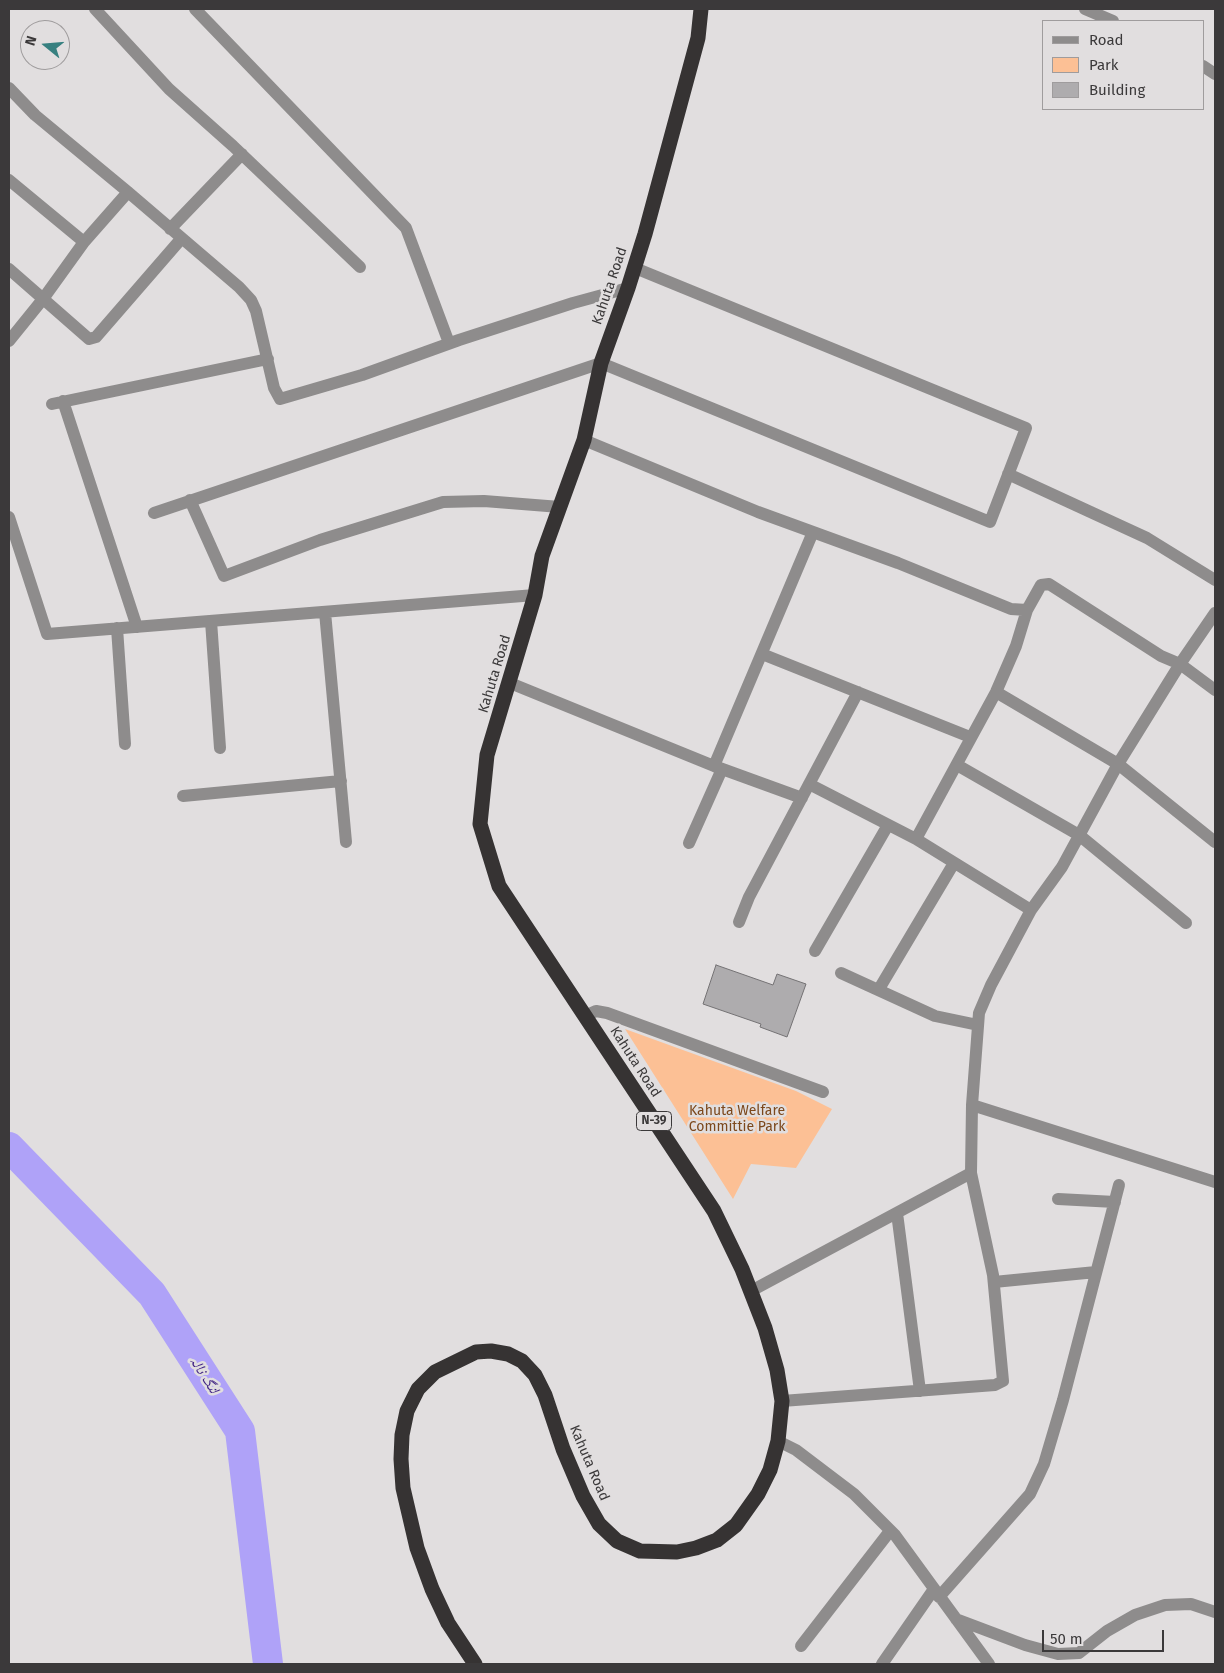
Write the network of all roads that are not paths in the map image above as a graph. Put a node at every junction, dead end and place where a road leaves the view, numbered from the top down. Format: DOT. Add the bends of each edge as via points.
graph roads {
  1 [pos="95,9"];
  2 [pos="194,9"];
  3 [pos="701,9"];
  4 [pos="1085,9"];
  5 [pos="1111,20"];
  6 [pos="1204,67"];
  7 [pos="1215,74"];
  8 [pos="9,88"];
  9 [pos="242,154"];
  10 [pos="9,180"];
  11 [pos="128,192"];
  12 [pos="170,230"];
  13 [pos="181,239"];
  14 [pos="84,242"];
  15 [pos="360,267"];
  16 [pos="634,268"];
  17 [pos="9,269"];
  18 [pos="628,288"];
  19 [pos="43,299"];
  20 [pos="9,341"];
  21 [pos="449,344"];
  22 [pos="268,359"];
  23 [pos="601,363"];
  24 [pos="584,440"];
  25 [pos="1008,474"];
  26 [pos="190,500"];
  27 [pos="560,507"];
  28 [pos="154,513"];
  29 [pos="9,516"];
  30 [pos="813,532"];
  31 [pos="1215,580"];
  32 [pos="535,594"];
  33 [pos="1027,610"];
  34 [pos="326,612"];
  35 [pos="1215,613"];
  36 [pos="212,621"];
  37 [pos="137,627"];
  38 [pos="117,628"];
  39 [pos="762,654"];
  40 [pos="1180,664"];
  41 [pos="510,684"];
  42 [pos="1215,690"];
  43 [pos="858,692"];
  44 [pos="996,692"];
  45 [pos="970,737"];
  46 [pos="125,744"];
  47 [pos="220,748"];
  48 [pos="1118,764"];
  49 [pos="957,765"];
  50 [pos="718,767"];
  51 [pos="341,781"];
  52 [pos="809,784"];
  53 [pos="183,796"];
  54 [pos="802,798"];
  55 [pos="888,825"];
  56 [pos="1079,836"];
  57 [pos="916,839"];
  58 [pos="346,842"];
  59 [pos="1215,842"];
  60 [pos="689,843"];
  61 [pos="954,863"];
  62 [pos="1031,910"];
  63 [pos="739,922"];
  64 [pos="1186,923"];
  65 [pos="815,951"];
  66 [pos="841,973"];
  67 [pos="879,989"];
  68 [pos="585,1016"];
  69 [pos="978,1025"];
  70 [pos="823,1092"];
  71 [pos="972,1105"];
  72 [pos="970,1173"];
  73 [pos="1215,1182"];
  74 [pos="1119,1185"];
  75 [pos="1058,1199"];
  76 [pos="1115,1202"];
  77 [pos="897,1212"];
  78 [pos="1096,1272"];
  79 [pos="994,1282"];
  80 [pos="751,1291"];
  81 [pos="920,1391"];
  82 [pos="782,1401"];
  83 [pos="778,1441"];
  84 [pos="890,1531"];
  85 [pos="936,1593"];
  86 [pos="1215,1612"];
  87 [pos="956,1619"];
  88 [pos="801,1646"];
  89 [pos="982,1661"];
  90 [pos="474,1664"];
  91 [pos="882,1664"];
  1 -- 9 [label="street" via="169,89"];
  2 -- 21 [label="street" via="406,228"];
  3 -- 16 [label="highway, Kahuta Road / N-39" via="698,38"];
  4 -- 5 [label="street"];
  6 -- 7 [label="street"];
  8 -- 11 [label="street" via="35,115"];
  9 -- 12 [label="street"];
  9 -- 15 [label="street"];
  10 -- 14 [label="street"];
  11 -- 12 [label="street"];
  11 -- 14 [label="street"];
  12 -- 13 [label="street"];
  13 -- 19 [label="street" via="96,337 89,339"];
  13 -- 22 [label="street" via="251,300"];
  14 -- 19 [label="street"];
  16 -- 18 [label="highway, Kahuta Road / N-39"];
  16 -- 25 [label="street" via="1026,428"];
  17 -- 19 [label="street"];
  18 -- 21 [label="street"];
  18 -- 23 [label="highway, Kahuta Road / N-39"];
  19 -- 20 [label="street"];
  21 -- 22 [label="street" via="362,375 280,399 274,388"];
  22 -- 37 [label="street" via="58,402"];
  23 -- 24 [label="highway, Kahuta Road / N-39"];
  23 -- 25 [label="street" via="990,522"];
  23 -- 26 [label="street"];
  24 -- 27 [label="highway, Kahuta Road / N-39"];
  24 -- 30 [label="street"];
  25 -- 31 [label="street" via="1147,538"];
  26 -- 27 [label="street" via="224,576 320,540 443,502 484,501"];
  26 -- 28 [label="street"];
  27 -- 32 [label="highway, Kahuta Road / N-39" via="542,556"];
  29 -- 38 [label="street" via="46,634"];
  30 -- 33 [label="street" via="1011,609"];
  30 -- 39 [label="street"];
  32 -- 34 [label="street"];
  32 -- 41 [label="highway, Kahuta Road / N-39"];
  33 -- 40 [label="street" via="1042,585 1049,584 1160,656"];
  33 -- 44 [label="street"];
  34 -- 36 [label="street"];
  34 -- 51 [label="street"];
  35 -- 40 [label="street"];
  36 -- 37 [label="street"];
  36 -- 47 [label="street"];
  37 -- 38 [label="street"];
  38 -- 46 [label="street"];
  39 -- 43 [label="street"];
  39 -- 50 [label="street"];
  40 -- 42 [label="street"];
  40 -- 48 [label="street"];
  41 -- 50 [label="street"];
  41 -- 68 [label="highway, Kahuta Road / N-39" via="487,755 480,824 499,886"];
  43 -- 45 [label="street"];
  43 -- 52 [label="street"];
  44 -- 45 [label="street"];
  44 -- 48 [label="street"];
  45 -- 49 [label="street"];
  48 -- 56 [label="street"];
  48 -- 59 [label="street"];
  49 -- 56 [label="street"];
  49 -- 57 [label="street"];
  50 -- 54 [label="street"];
  50 -- 60 [label="street"];
  51 -- 53 [label="street"];
  51 -- 58 [label="street"];
  52 -- 54 [label="street"];
  52 -- 55 [label="street"];
  54 -- 63 [label="street"];
  55 -- 57 [label="street"];
  55 -- 65 [label="street"];
  56 -- 62 [label="street" via="1062,867"];
  56 -- 64 [label="street"];
  57 -- 61 [label="street"];
  61 -- 62 [label="street"];
  61 -- 67 [label="street"];
  62 -- 69 [label="street" via="990,985"];
  66 -- 67 [label="street"];
  67 -- 69 [label="street" via="935,1016"];
  68 -- 70 [label="street" via="596,1011 607,1013"];
  68 -- 80 [label="highway, Kahuta Road / N-39" via="714,1211"];
  69 -- 71 [label="street"];
  71 -- 72 [label="street"];
  71 -- 73 [label="street"];
  72 -- 77 [label="street"];
  72 -- 79 [label="street"];
  74 -- 76 [label="street"];
  75 -- 76 [label="street"];
  76 -- 78 [label="street"];
  77 -- 80 [label="street"];
  77 -- 81 [label="street"];
  78 -- 79 [label="street"];
  78 -- 85 [label="street" via="1044,1464 1030,1494"];
  79 -- 81 [label="street" via="1002,1381 995,1385"];
  80 -- 82 [label="highway, Kahuta Road / N-39" via="777,1370"];
  81 -- 82 [label="street"];
  82 -- 83 [label="highway, Kahuta Road / N-39"];
  83 -- 84 [label="street" via="796,1450 854,1494"];
  83 -- 90 [label="highway, Kahuta Road / N-39" via="766,1478 736,1525 717,1540 696,1548 677,1552 640,1552 618,1541 599,1524 563,1449 545,1395 535,1375 522,1361 508,1354 476,1352 436,1372 418,1389 407,1410 402,1443 402,1488 417,1548 432,1589 448,1623"];
  84 -- 85 [label="street"];
  84 -- 88 [label="street"];
  85 -- 87 [label="street"];
  85 -- 91 [label="street"];
  86 -- 87 [label="street" via="1191,1604 1165,1605 1135,1615 1107,1631 1080,1654 1058,1654 1025,1645"];
  87 -- 89 [label="street"];
}
